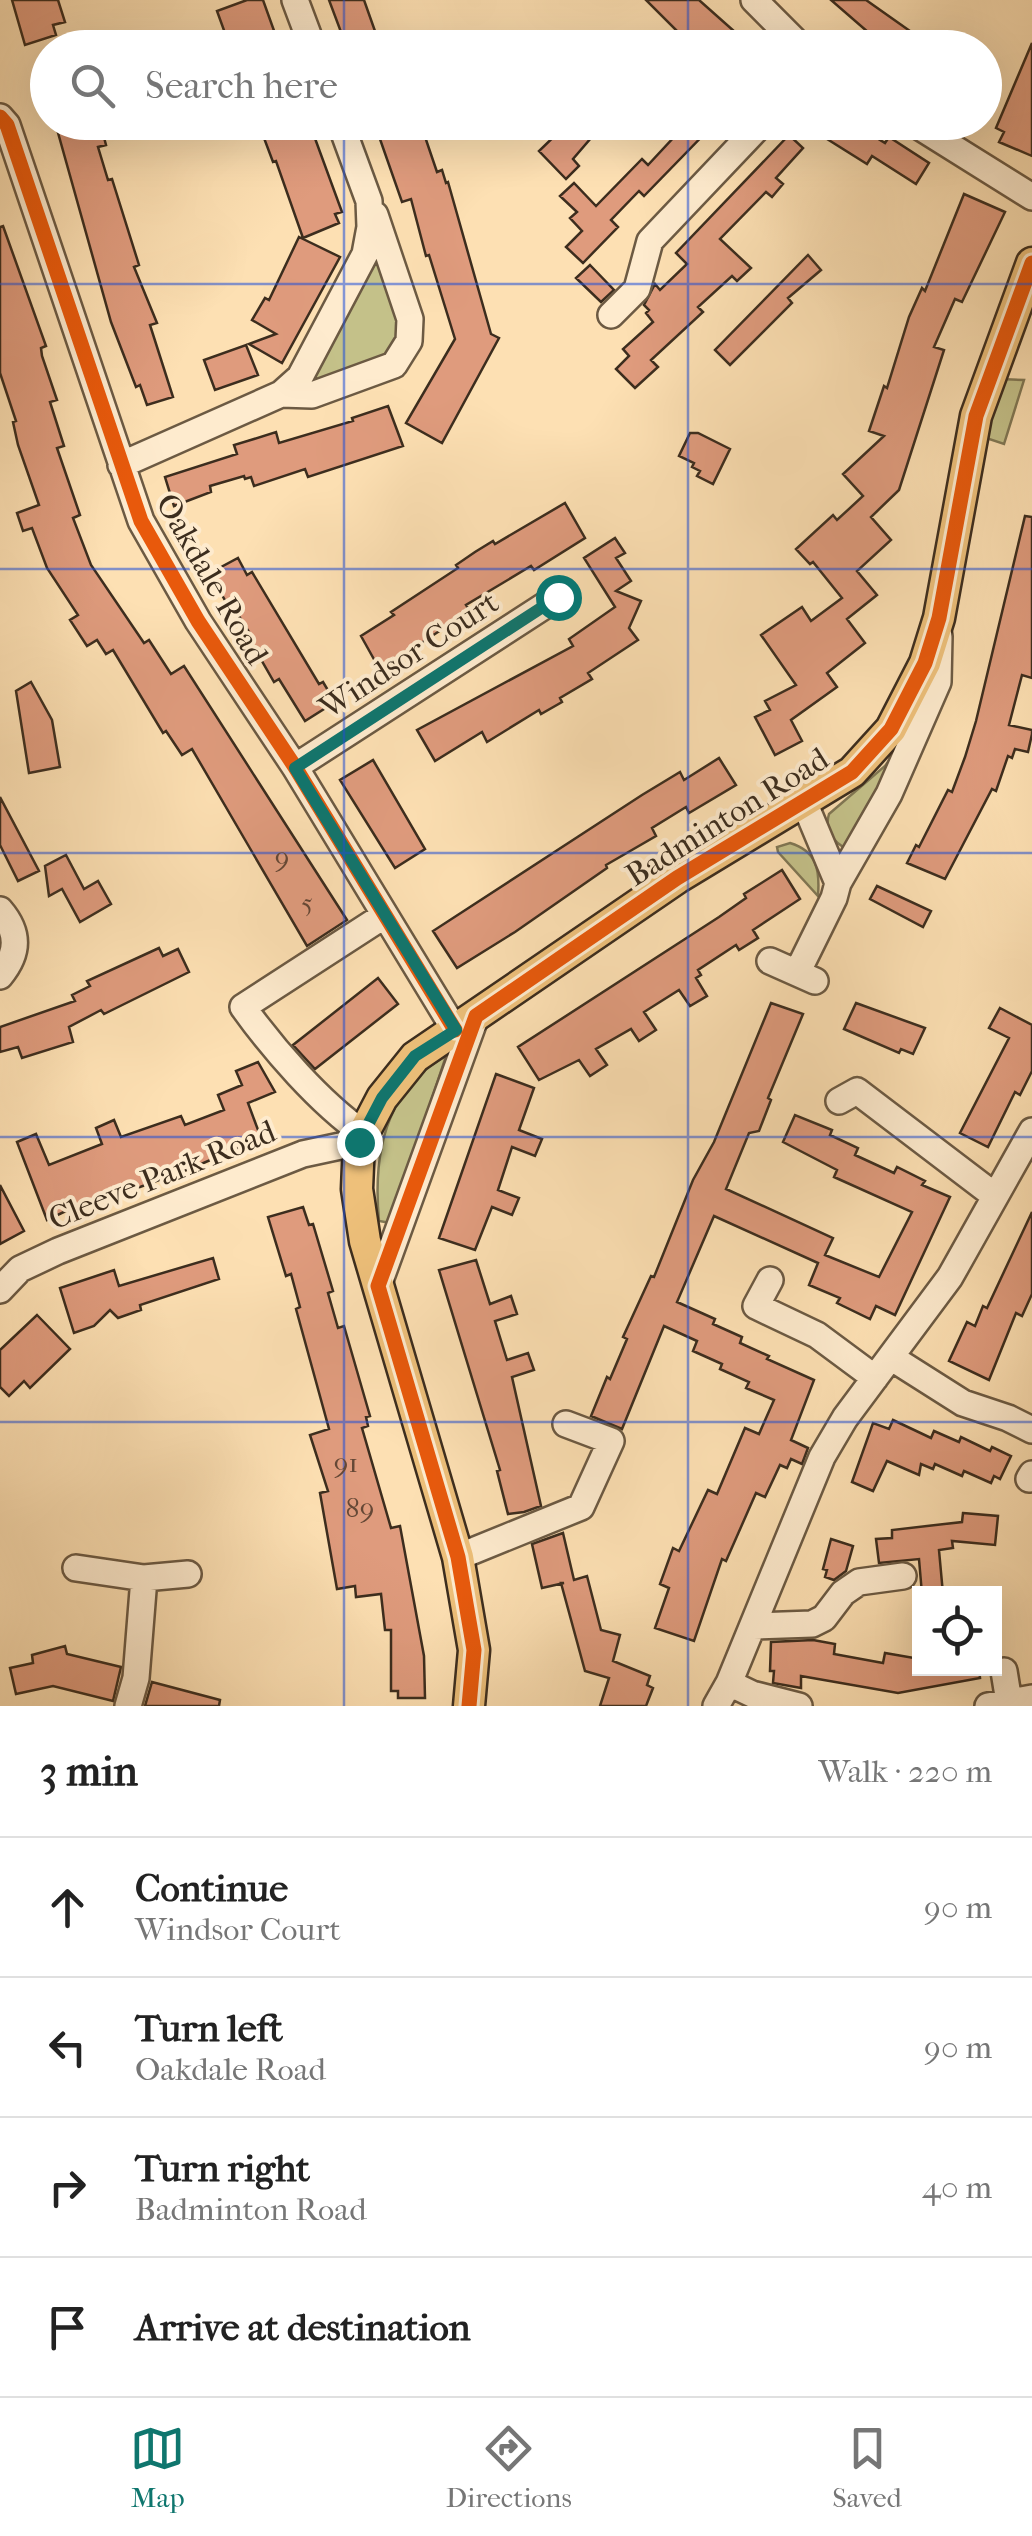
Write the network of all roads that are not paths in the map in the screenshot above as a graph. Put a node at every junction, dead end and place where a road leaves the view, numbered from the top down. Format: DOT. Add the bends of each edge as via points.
graph roads {
  1 [pos="296,0"];
  2 [pos="754,0"];
  3 [pos="307,30"];
  4 [pos="784,30"];
  5 [pos="0,117"];
  6 [pos="347,140"];
  7 [pos="746,140"];
  8 [pos="941,140"];
  9 [pos="1032,197"];
  10 [pos="369,202"];
  11 [pos="1032,263"];
  12 [pos="611,314"];
  13 [pos="281,394"];
  14 [pos="121,465"];
  15 [pos="558,597"];
  16 [pos="939,618"];
  17 [pos="295,768"];
  18 [pos="804,802"];
  19 [pos="838,882"];
  20 [pos="0,910"];
  21 [pos="385,915"];
  22 [pos="770,961"];
  23 [pos="0,976"];
  24 [pos="466,1023"];
  25 [pos="838,1101"];
  26 [pos="1032,1131"];
  27 [pos="361,1137"];
  28 [pos="995,1196"];
  29 [pos="770,1280"];
  30 [pos="378,1286"];
  31 [pos="0,1290"];
  32 [pos="883,1368"];
  33 [pos="566,1424"];
  34 [pos="1032,1430"];
  35 [pos="458,1557"];
  36 [pos="76,1568"];
  37 [pos="188,1574"];
  38 [pos="903,1576"];
  39 [pos="144,1578"];
  40 [pos="753,1626"];
  41 [pos="1004,1671"];
  42 [pos="729,1683"];
  43 [pos="1010,1702"];
  44 [pos="128,1706"];
  45 [pos="469,1706"];
  46 [pos="716,1706"];
  47 [pos="799,1706"];
  1 -- 3 [label="street"];
  2 -- 4 [label="street"];
  5 -- 14 [label="street, Oakdale Road"];
  6 -- 10 [label="street"];
  7 -- 12 [label="street" via="650,242 637,289"];
  8 -- 9 [label="street"];
  10 -- 13 [label="street" via="365,254 300,376"];
  10 -- 13 [label="street" via="410,319 409,341 394,366 312,396"];
  11 -- 16 [label="main road, Badminton Road" via="976,416"];
  13 -- 14 [label="street"];
  14 -- 17 [label="street, Oakdale Road" via="141,521 198,621"];
  15 -- 17 [label="street, Windsor Court"];
  16 -- 18 [label="main road, Badminton Road" via="891,729 852,772"];
  16 -- 19 [label="street" via="938,682 889,794"];
  17 -- 21 [label="street, Oakdale Road"];
  18 -- 19 [label="street"];
  18 -- 24 [label="main road, Badminton Road" via="678,878"];
  19 -- 22 [label="street" via="806,977"];
  20 -- 23 [label="street" via="12,924 14,944"];
  21 -- 24 [label="street, Oakdale Road"];
  21 -- 27 [label="street" via="244,1006"];
  24 -- 27 [label="main road, Badminton Road" via="415,1056"];
  24 -- 30 [label="street"];
  25 -- 28 [label="street" via="857,1091"];
  26 -- 28 [label="street"];
  27 -- 30 [label="main road, Badminton Road" via="357,1190"];
  27 -- 31 [label="street, Cleeve Park Road" via="58,1252 20,1269"];
  28 -- 32 [label="street" via="950,1277"];
  29 -- 32 [label="street" via="756,1306"];
  30 -- 35 [label="main road, Badminton Road"];
  32 -- 34 [label="street"];
  32 -- 40 [label="street" via="822,1456"];
  33 -- 35 [label="street" via="611,1441 581,1507"];
  35 -- 45 [label="main road, Badminton Road" via="474,1650"];
  36 -- 39 [label="street"];
  37 -- 39 [label="street"];
  38 -- 40 [label="street" via="859,1582 812,1624"];
  39 -- 44 [label="street"];
  40 -- 42 [label="street"];
  41 -- 43 [label="street"];
  42 -- 46 [label="street"];
  42 -- 47 [label="street"];
}
